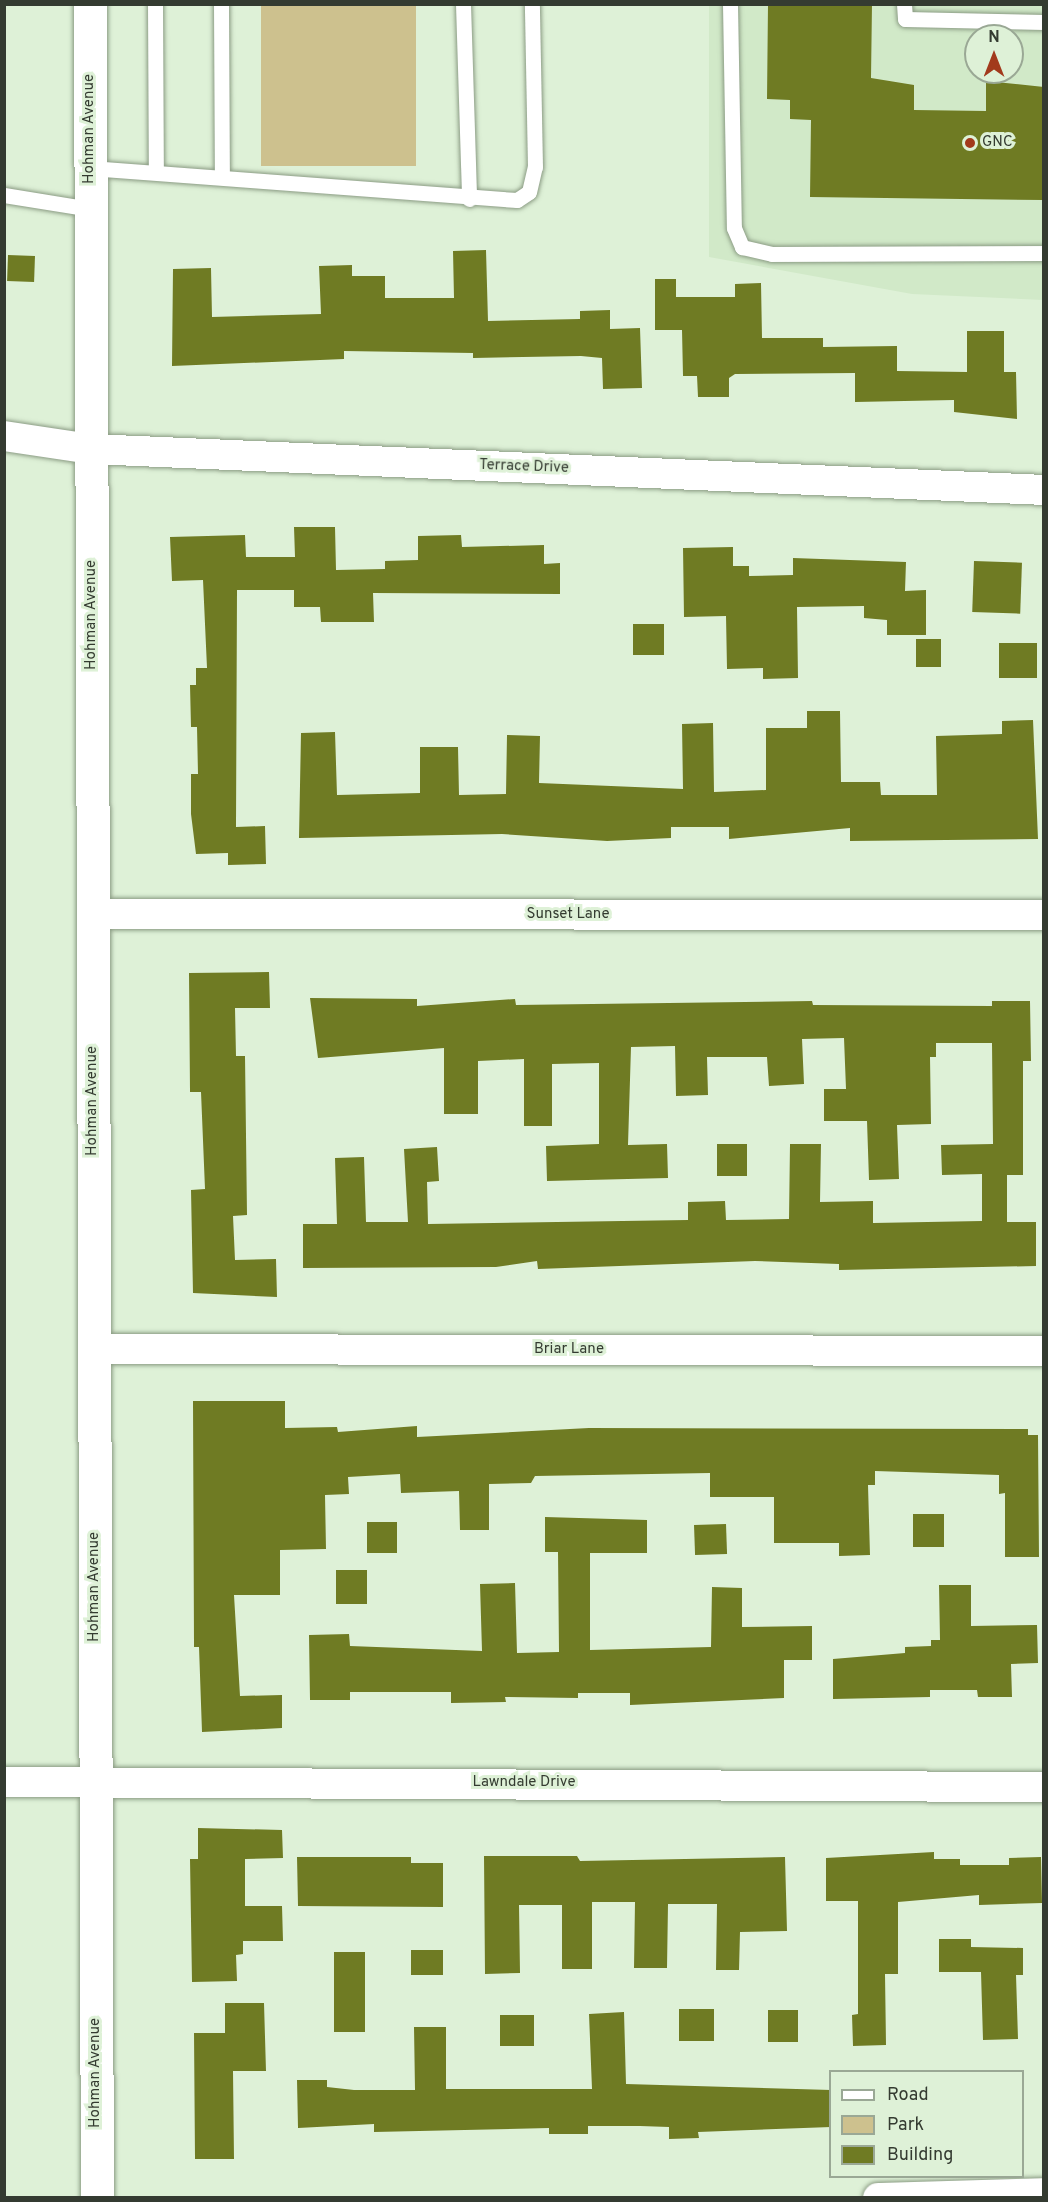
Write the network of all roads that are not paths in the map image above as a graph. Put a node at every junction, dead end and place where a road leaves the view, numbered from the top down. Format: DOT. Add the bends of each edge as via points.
graph roads {
  1 [pos="90,4"];
  2 [pos="155,4"];
  3 [pos="221,4"];
  4 [pos="463,4"];
  5 [pos="532,4"];
  6 [pos="730,4"];
  7 [pos="904,4"];
  8 [pos="1044,22"];
  9 [pos="90,168"];
  10 [pos="156,171"];
  11 [pos="222,176"];
  12 [pos="4,195"];
  13 [pos="469,199"];
  14 [pos="90,209"];
  15 [pos="1044,253"];
  16 [pos="4,436"];
  17 [pos="91,448"];
  18 [pos="1044,490"];
  19 [pos="93,914"];
  20 [pos="1044,915"];
  21 [pos="94,1349"];
  22 [pos="1044,1352"];
  23 [pos="95,1780"];
  24 [pos="4,1782"];
  25 [pos="1044,1787"];
  26 [pos="1044,2193"];
  27 [pos="97,2198"];
  28 [pos="878,2198"];
  1 -- 9 [label="street, Hohman Avenue"];
  2 -- 10 [label="lane"];
  3 -- 11 [label="lane"];
  4 -- 13 [label="lane"];
  5 -- 13 [label="lane" via="535,167 529,192 517,200"];
  6 -- 15 [label="lane" via="734,228 742,247 772,254"];
  7 -- 8 [label="lane" via="904,19"];
  9 -- 10 [label="lane"];
  9 -- 14 [label="street, Hohman Avenue"];
  10 -- 11 [label="lane"];
  11 -- 13 [label="lane"];
  12 -- 14 [label="lane"];
  14 -- 17 [label="street, Hohman Avenue"];
  16 -- 17 [label="street, Terrace Drive"];
  17 -- 18 [label="street, Terrace Drive"];
  17 -- 19 [label="street, Hohman Avenue"];
  19 -- 20 [label="street, Sunset Lane"];
  19 -- 21 [label="street, Hohman Avenue"];
  21 -- 22 [label="street, Briar Lane"];
  21 -- 23 [label="street, Hohman Avenue"];
  23 -- 24 [label="street, Lawndale Drive"];
  23 -- 25 [label="street, Lawndale Drive"];
  23 -- 27 [label="street, Hohman Avenue"];
  26 -- 28 [label="street"];
}
